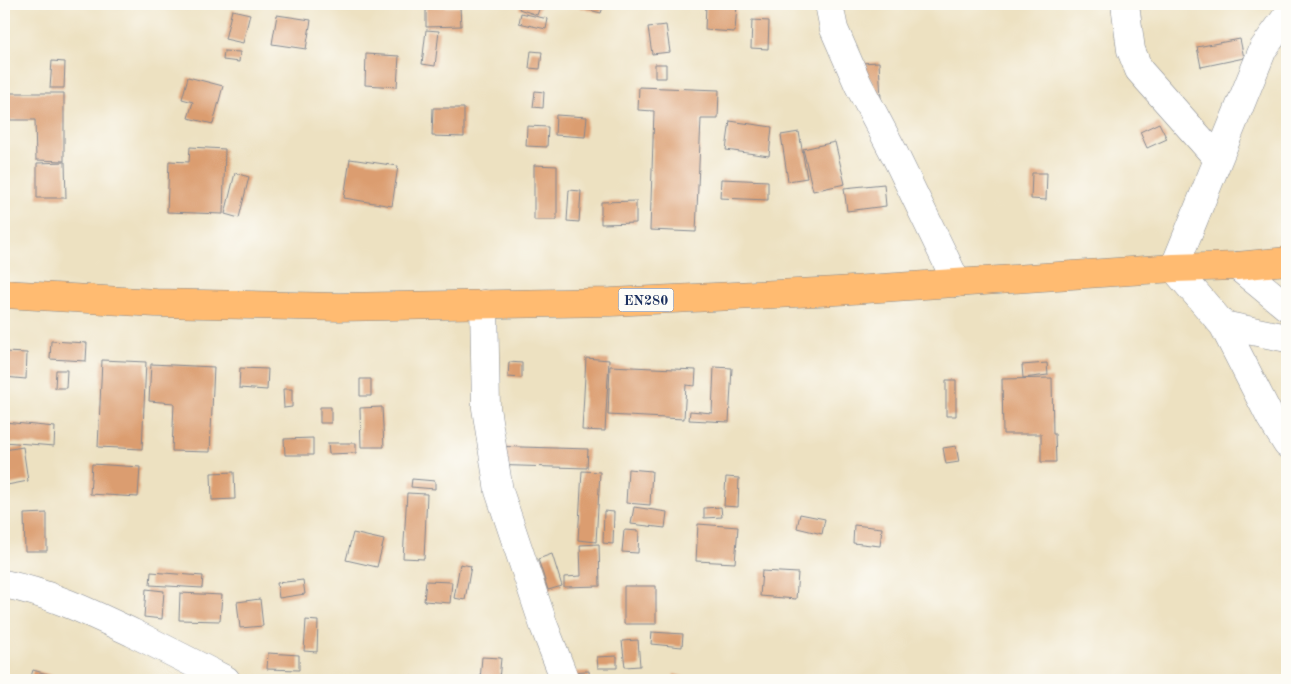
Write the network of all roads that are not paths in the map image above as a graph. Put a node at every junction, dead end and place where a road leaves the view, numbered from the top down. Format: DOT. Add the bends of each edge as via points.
graph roads {
  1 [pos="829,4"];
  2 [pos="1125,4"];
  3 [pos="1287,16"];
  4 [pos="1218,159"];
  5 [pos="1287,261"];
  6 [pos="1237,266"];
  7 [pos="1174,268"];
  8 [pos="957,283"];
  9 [pos="4,294"];
  10 [pos="484,304"];
  11 [pos="1287,307"];
  12 [pos="1222,325"];
  13 [pos="1287,338"];
  14 [pos="1287,444"];
  15 [pos="4,584"];
  16 [pos="226,680"];
  17 [pos="564,680"];
  1 -- 8 [label="street" via="834,29 858,84"];
  2 -- 4 [label="street" via="1131,50 1139,70"];
  3 -- 4 [label="street" via="1263,49"];
  4 -- 7 [label="street"];
  5 -- 6 [label="main road, EN280"];
  6 -- 7 [label="main road, EN280"];
  6 -- 11 [label="street"];
  7 -- 8 [label="main road, EN280"];
  7 -- 12 [label="street"];
  8 -- 10 [label="main road, EN280" via="698,299"];
  9 -- 10 [label="main road, EN280" via="156,303"];
  10 -- 17 [label="street" via="486,408 499,491"];
  12 -- 13 [label="street"];
  12 -- 14 [label="street"];
  15 -- 16 [label="street" via="62,600"];
}
